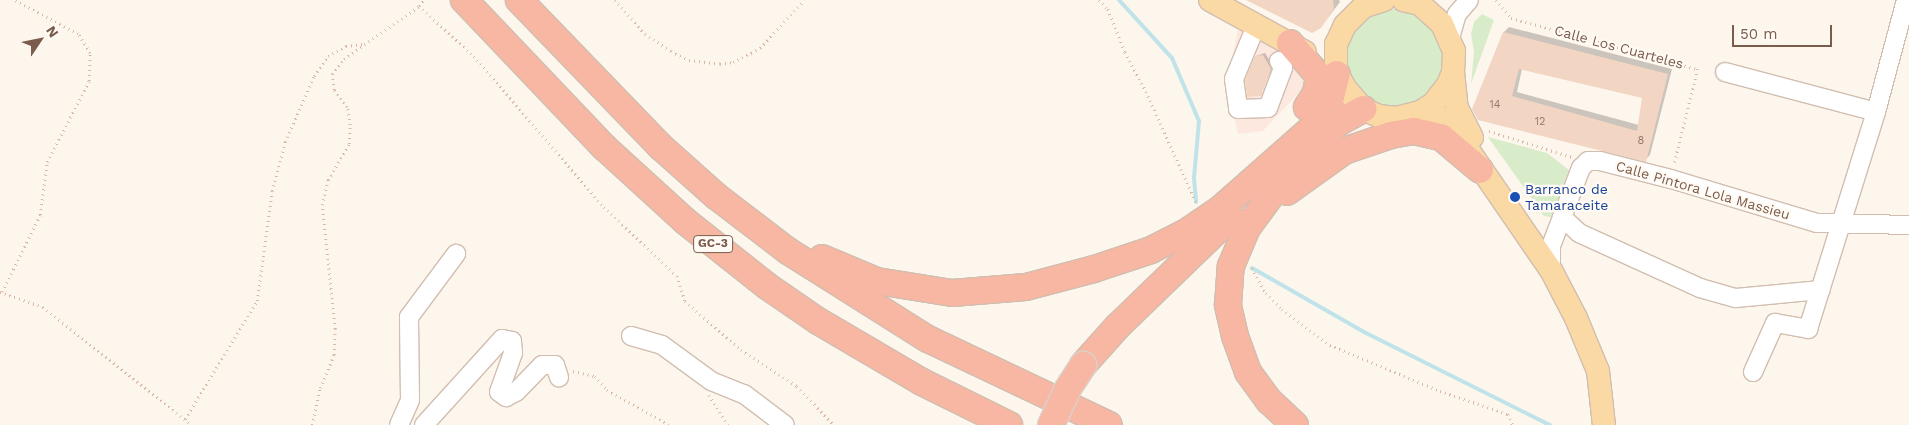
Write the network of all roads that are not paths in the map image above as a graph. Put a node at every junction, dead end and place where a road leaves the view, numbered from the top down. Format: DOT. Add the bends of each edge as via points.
graph roads {
  1 [pos="464,0"];
  2 [pos="519,0"];
  3 [pos="1403,0"];
  4 [pos="1408,0"];
  5 [pos="1469,0"];
  6 [pos="1906,0"];
  7 [pos="1214,1"];
  8 [pos="1378,1"];
  9 [pos="1256,26"];
  10 [pos="1340,34"];
  11 [pos="1450,38"];
  12 [pos="1288,47"];
  13 [pos="1453,72"];
  14 [pos="1725,72"];
  15 [pos="1336,73"];
  16 [pos="1363,109"];
  17 [pos="1420,112"];
  18 [pos="1876,112"];
  19 [pos="1282,165"];
  20 [pos="1480,170"];
  21 [pos="716,196"];
  22 [pos="1512,213"];
  23 [pos="1562,217"];
  24 [pos="1843,223"];
  25 [pos="1909,225"];
  26 [pos="1247,228"];
  27 [pos="456,254"];
  28 [pos="1551,270"];
  29 [pos="1821,290"];
  30 [pos="818,321"];
  31 [pos="631,336"];
  32 [pos="1753,372"];
  33 [pos="560,377"];
  34 [pos="398,425"];
  35 [pos="424,425"];
  36 [pos="785,425"];
  37 [pos="984,425"];
  38 [pos="1009,425"];
  39 [pos="1051,425"];
  40 [pos="1109,425"];
  41 [pos="1295,425"];
  42 [pos="1604,425"];
  1 -- 30 [label="highway, GC-3" via="604,147 685,221 767,286"];
  2 -- 21 [label="highway, GC-3" via="661,147"];
  3 -- 4 [label="main road"];
  4 -- 11 [label="main road" via="1431,12"];
  5 -- 11 [label="street" via="1457,14"];
  6 -- 18 [label="street"];
  7 -- 9 [label="main road"];
  8 -- 10 [label="main road" via="1353,16"];
  9 -- 12 [label="main road"];
  9 -- 12 [label="street" via="1238,67 1233,89 1238,109 1268,108"];
  10 -- 12 [label="main road" via="1319,43"];
  10 -- 15 [label="main road"];
  11 -- 13 [label="main road"];
  12 -- 15 [label="main road"];
  12 -- 19 [label="highway" via="1315,70 1319,83"];
  13 -- 17 [label="main road" via="1442,94"];
  13 -- 22 [label="main road" via="1457,108"];
  14 -- 18 [label="street"];
  15 -- 16 [label="main road"];
  15 -- 19 [label="highway" via="1328,108"];
  16 -- 17 [label="main road" via="1379,116 1397,118"];
  16 -- 19 [label="highway" via="1338,123"];
  17 -- 20 [label="main road" via="1447,122"];
  18 -- 24 [label="street"];
  19 -- 21 [label="highway" via="1185,233 1151,250 1065,277 986,292 912,289 846,270 814,254 752,212"];
  19 -- 26 [label="highway"];
  19 -- 39 [label="highway, bridge" via="1118,326 1083,365"];
  20 -- 22 [label="main road"];
  20 -- 26 [label="highway" via="1441,137 1414,131 1391,135 1326,162"];
  21 -- 40 [label="highway, GC-3" via="788,251 928,339"];
  22 -- 28 [label="main road"];
  23 -- 24 [label="street, Calle Pintora Lola Massieu" via="1581,168 1588,162 1600,161 1671,178 1817,223"];
  23 -- 28 [label="street" via="1551,246"];
  23 -- 29 [label="street" via="1579,233 1700,288 1736,298"];
  24 -- 25 [label="street, Calle Pintora Lola Massieu"];
  24 -- 29 [label="street"];
  26 -- 41 [label="highway" via="1231,266 1228,305 1234,336 1248,372 1269,401"];
  27 -- 34 [label="street" via="408,317 410,400"];
  28 -- 42 [label="main road" via="1589,346 1603,402"];
  29 -- 32 [label="street" via="1808,329 1775,323"];
  30 -- 37 [label="highway" via="914,392"];
  30 -- 38 [label="highway, GC-3" via="922,382"];
  31 -- 36 [label="street" via="662,345 711,381 744,394"];
  33 -- 35 [label="street" via="555,366 542,365 516,392 506,397 499,392 514,353 512,341 502,339"];
}
